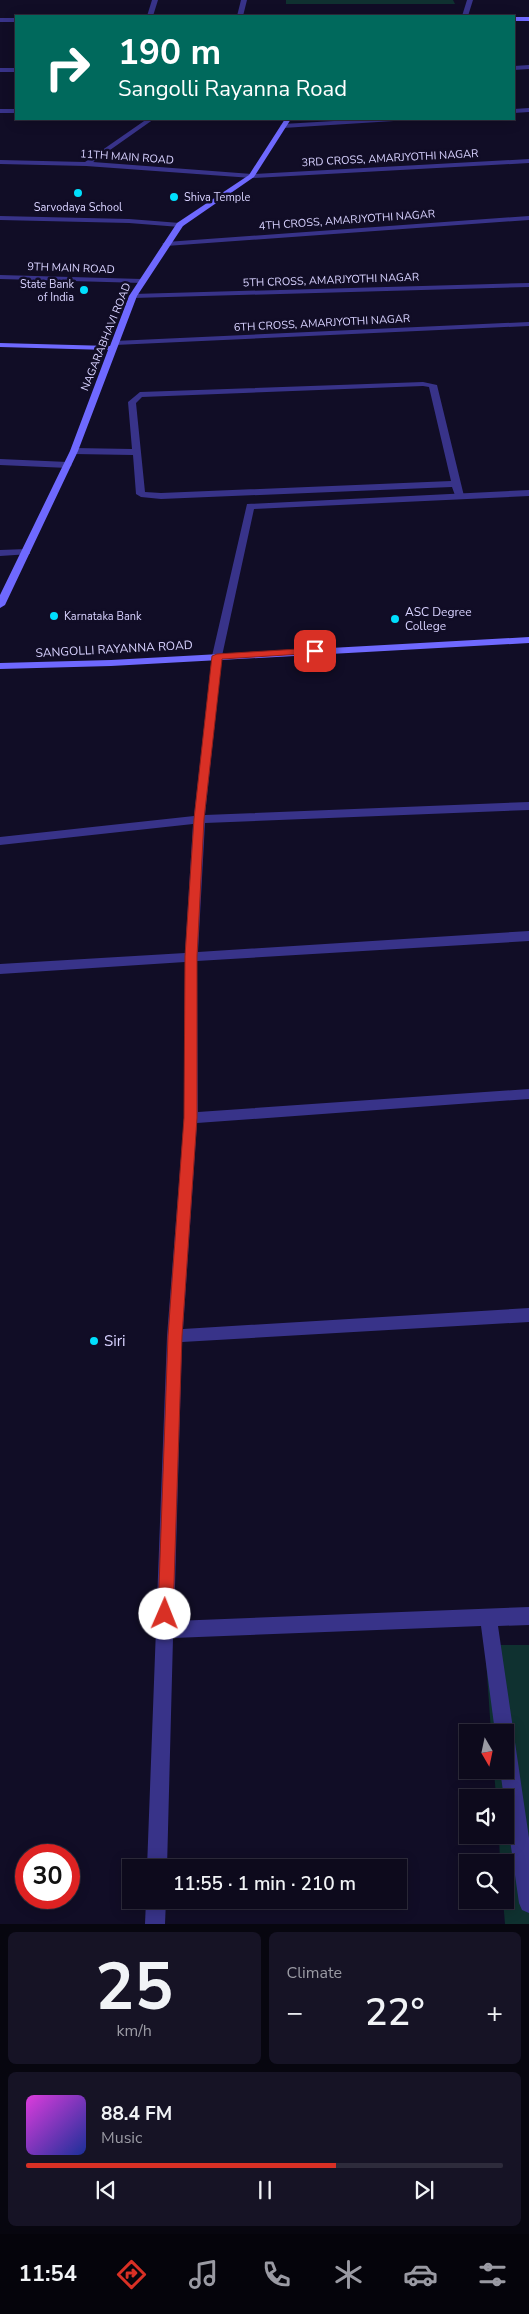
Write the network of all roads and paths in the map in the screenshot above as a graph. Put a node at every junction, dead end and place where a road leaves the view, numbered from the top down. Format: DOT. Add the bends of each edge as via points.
graph roads {
  1 [pos="155,0"];
  2 [pos="244,0"];
  3 [pos="470,0"];
  4 [pos="150,15"];
  5 [pos="240,15"];
  6 [pos="465,15"];
  7 [pos="529,19"];
  8 [pos="0,20"];
  9 [pos="15,20"];
  10 [pos="515,20"];
  11 [pos="529,67"];
  12 [pos="515,68"];
  13 [pos="0,70"];
  14 [pos="15,70"];
  15 [pos="529,110"];
  16 [pos="0,111"];
  17 [pos="15,111"];
  18 [pos="515,111"];
  19 [pos="150,120"];
  20 [pos="358,120"];
  21 [pos="286,122"];
  22 [pos="529,161"];
  23 [pos="0,162"];
  24 [pos="86,164"];
  25 [pos="252,176"];
  26 [pos="0,218"];
  27 [pos="529,218"];
  28 [pos="180,225"];
  29 [pos="166,244"];
  30 [pos="0,277"];
  31 [pos="142,281"];
  32 [pos="529,285"];
  33 [pos="134,296"];
  34 [pos="529,324"];
  35 [pos="0,345"];
  36 [pos="114,345"];
  37 [pos="74,451"];
  38 [pos="136,452"];
  39 [pos="0,462"];
  40 [pos="68,465"];
  41 [pos="456,484"];
  42 [pos="529,493"];
  43 [pos="459,496"];
  44 [pos="28,552"];
  45 [pos="0,553"];
  46 [pos="0,605"];
  47 [pos="529,640"];
  48 [pos="217,656"];
  49 [pos="0,666"];
  50 [pos="529,806"];
  51 [pos="199,819"];
  52 [pos="0,841"];
  53 [pos="529,936"];
  54 [pos="191,956"];
  55 [pos="0,969"];
  56 [pos="529,1094"];
  57 [pos="190,1118"];
  58 [pos="529,1315"];
  59 [pos="175,1336"];
  60 [pos="529,1616"];
  61 [pos="488,1618"];
  62 [pos="165,1630"];
  63 [pos="503,1724"];
  64 [pos="511,1779"];
  65 [pos="157,1859"];
  66 [pos="529,1903"];
  67 [pos="156,1909"];
  68 [pos="155,1924"];
  1 -- 4 [label="street"];
  2 -- 5 [label="street"];
  3 -- 6 [label="street"];
  7 -- 10 [label="main road"];
  8 -- 9 [label="street"];
  11 -- 12 [label="street"];
  13 -- 14 [label="street"];
  15 -- 18 [label="street"];
  16 -- 17 [label="street"];
  19 -- 24 [label="street"];
  20 -- 21 [label="street"];
  21 -- 25 [label="main road, NAGARABHAVI ROAD"];
  22 -- 25 [label="street, 3RD CROSS, AMARJYOTHI NAGAR"];
  23 -- 24 [label="street, 11TH MAIN ROAD"];
  24 -- 25 [label="street, 11TH MAIN ROAD"];
  25 -- 28 [label="main road, NAGARABHAVI ROAD"];
  26 -- 28 [label="street"];
  27 -- 29 [label="street, 4TH CROSS, AMARJYOTHI NAGAR"];
  28 -- 29 [label="main road, NAGARABHAVI ROAD"];
  29 -- 31 [label="main road, NAGARABHAVI ROAD"];
  30 -- 31 [label="street, 9TH MAIN ROAD"];
  31 -- 33 [label="main road, NAGARABHAVI ROAD"];
  32 -- 33 [label="street, 5TH CROSS, AMARJYOTHI NAGAR"];
  33 -- 36 [label="main road, NAGARABHAVI ROAD"];
  34 -- 36 [label="street, 6TH CROSS, AMARJYOTHI NAGAR"];
  35 -- 36 [label="main road"];
  36 -- 37 [label="main road, NAGARABHAVI ROAD"];
  37 -- 38 [label="street"];
  37 -- 40 [label="main road, NAGARABHAVI ROAD"];
  38 -- 41 [label="street" via="141,494 161,496"];
  38 -- 41 [label="street" via="132,402 140,394 423,384 433,386"];
  39 -- 40 [label="street"];
  40 -- 44 [label="main road, NAGARABHAVI ROAD"];
  41 -- 43 [label="street"];
  42 -- 43 [label="street"];
  43 -- 48 [label="street" via="250,506"];
  44 -- 45 [label="street"];
  44 -- 46 [label="main road, NAGARABHAVI ROAD"];
  47 -- 48 [label="main road, SANGOLLI RAYANNA ROAD"];
  48 -- 49 [label="main road, SANGOLLI RAYANNA ROAD"];
  48 -- 51 [label="street"];
  50 -- 51 [label="street"];
  51 -- 52 [label="street"];
  51 -- 54 [label="street"];
  53 -- 54 [label="street"];
  54 -- 55 [label="street"];
  54 -- 57 [label="street"];
  56 -- 57 [label="street"];
  57 -- 59 [label="street"];
  58 -- 59 [label="street"];
  59 -- 62 [label="street"];
  60 -- 61 [label="street"];
  61 -- 62 [label="street"];
  61 -- 63 [label="street"];
  62 -- 65 [label="street"];
  64 -- 66 [label="street"];
  67 -- 68 [label="street"];
}
